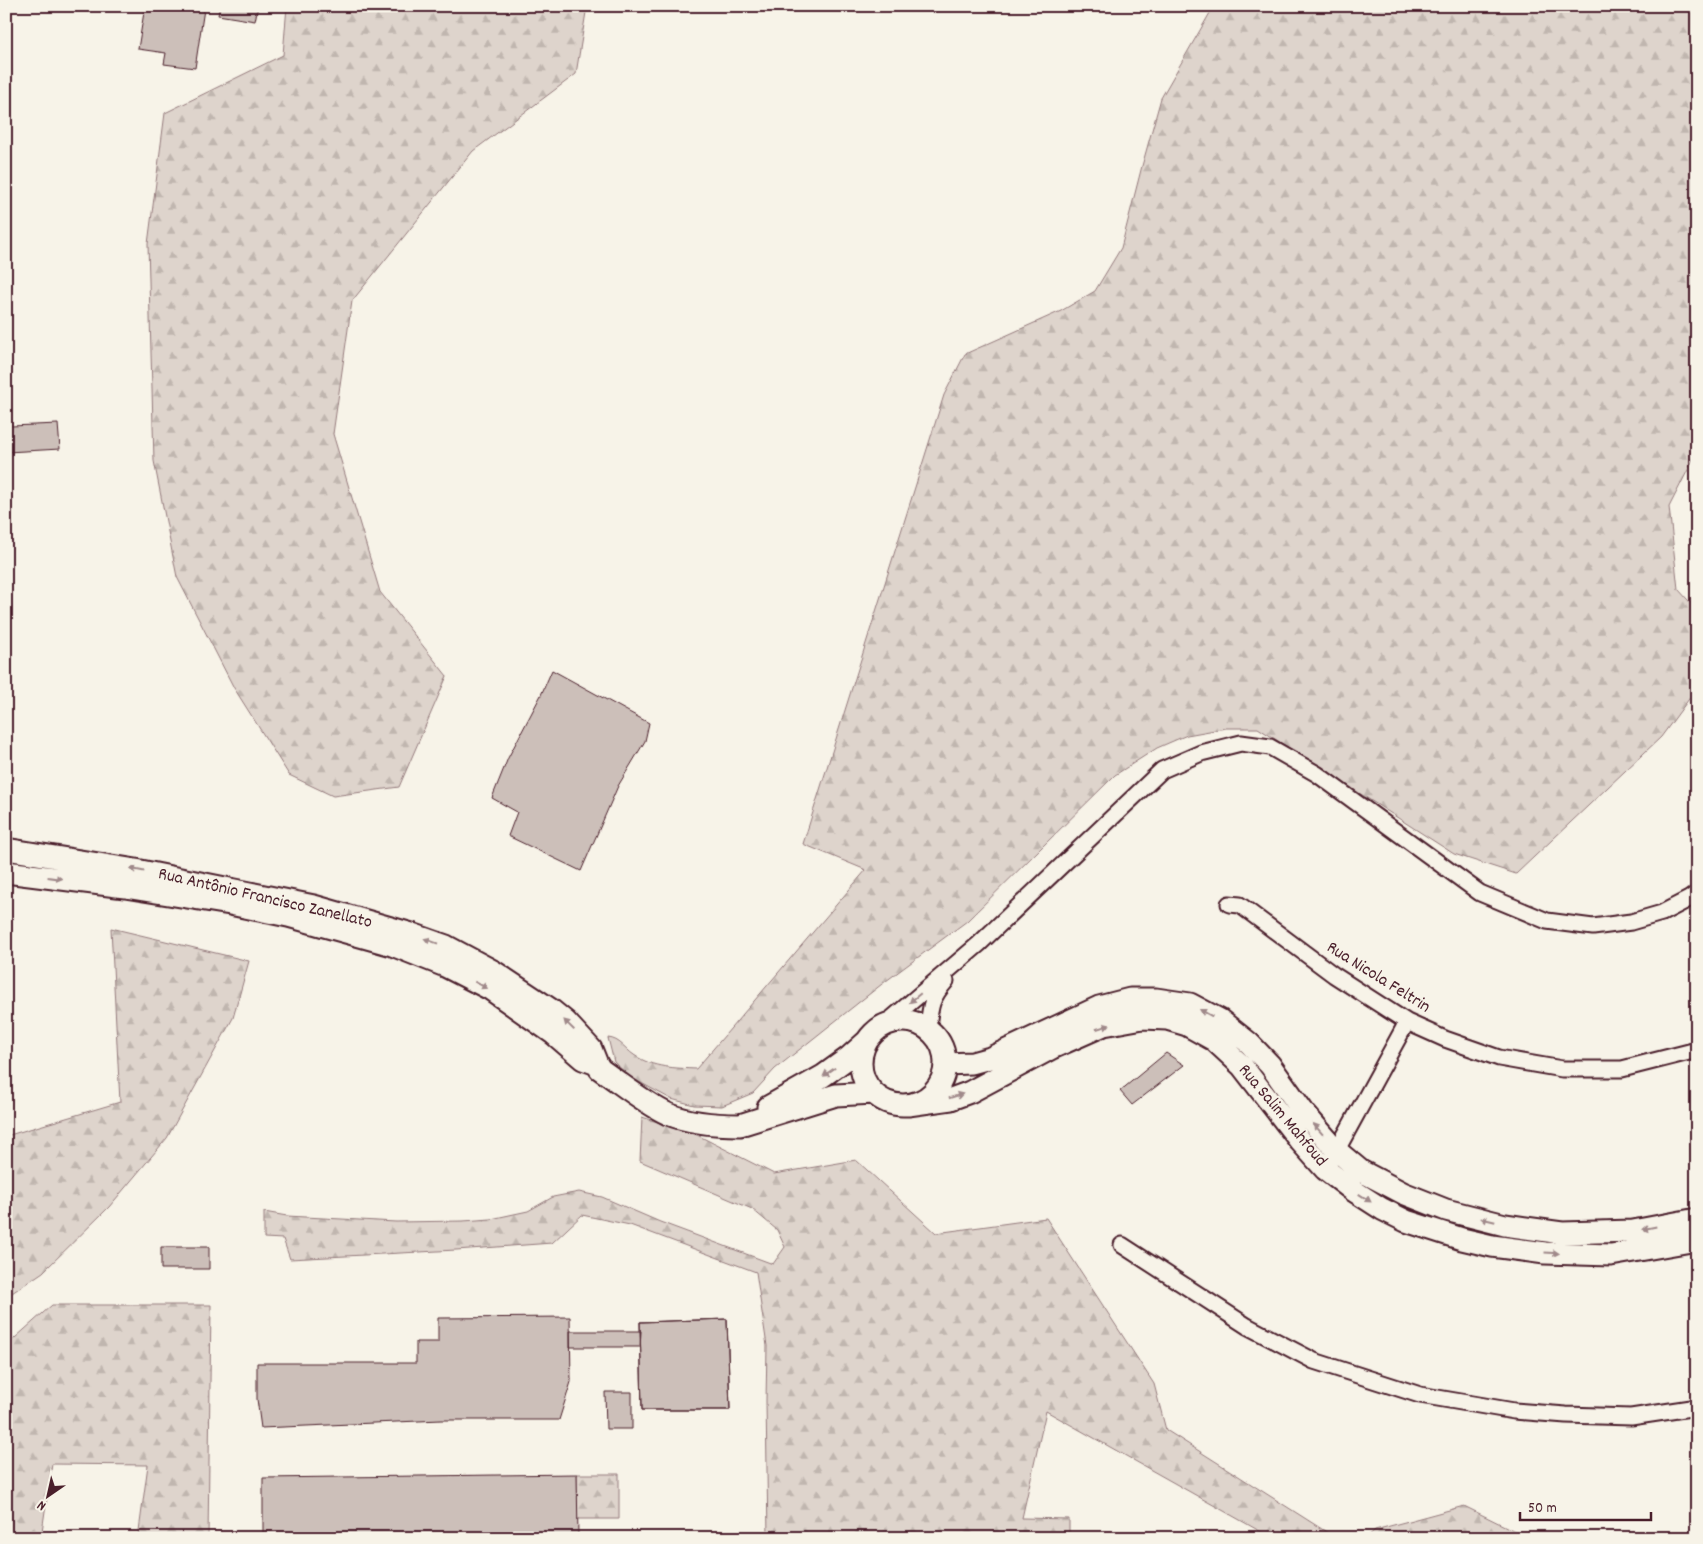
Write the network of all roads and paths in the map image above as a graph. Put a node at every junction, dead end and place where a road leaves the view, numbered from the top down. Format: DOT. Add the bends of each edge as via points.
graph roads {
  1 [pos="6,849"];
  2 [pos="6,872"];
  3 [pos="1697,893"];
  4 [pos="1229,904"];
  5 [pos="979,944"];
  6 [pos="1406,1022"];
  7 [pos="883,1026"];
  8 [pos="928,1029"];
  9 [pos="867,1041"];
  10 [pos="1697,1050"];
  11 [pos="596,1064"];
  12 [pos="945,1064"];
  13 [pos="874,1093"];
  14 [pos="908,1105"];
  15 [pos="740,1125"];
  16 [pos="1338,1151"];
  17 [pos="1325,1169"];
  18 [pos="1697,1220"];
  19 [pos="1697,1240"];
  20 [pos="1122,1245"];
  21 [pos="1697,1407"];
  11 -- 1 [label="street, Rua Antônio Francisco Zanellato, one-way" via="591,1049 550,1009 493,971 438,943 314,906 136,870"];
  2 -- 11 [label="street, Rua Antônio Francisco Zanellato, one-way" via="230,904 288,916 392,946 444,966 490,989 554,1034 583,1059"];
  3 -- 5 [label="street" via="1662,913 1631,922 1593,927 1547,921 1480,893 1317,774 1270,747 1241,743 1201,753 1162,770"];
  4 -- 6 [label="street, Rua Nicola Feltrin" via="1240,905 1334,975"];
  5 -- 7 [label="street, one-way"];
  5 -- 8 [label="street" via="936,993 931,1003"];
  6 -- 10 [label="street, Rua Nicola Feltrin" via="1499,1058 1562,1069 1622,1069"];
  6 -- 16 [label="street"];
  7 -- 8 [label="street" via="906,1021"];
  7 -- 9 [label="street"];
  8 -- 12 [label="street" via="937,1038"];
  9 -- 13 [label="street" via="861,1068 865,1082"];
  9 -- 15 [label="street, one-way" via="823,1076"];
  11 -- 15 [label="street, Rua Antônio Francisco Zanellato" via="668,1114 686,1120"];
  12 -- 14 [label="street" via="942,1079 934,1091 923,1100"];
  16 -- 12 [label="street, Rua Salim Mahfoud, one-way" via="1305,1114 1270,1065 1248,1043 1220,1020 1190,1004 1156,998 1130,999 1099,1007 990,1058 972,1063"];
  13 -- 14 [label="street" via="884,1100"];
  13 -- 15 [label="street, Rua Antônio Francisco Zanellato" via="836,1095"];
  14 -- 17 [label="street, Rua Salim Mahfoud, one-way" via="951,1099 970,1092 1052,1048 1104,1025 1143,1018 1167,1019 1187,1025 1214,1040 1242,1066"];
  16 -- 17 [label="street"];
  18 -- 16 [label="street, Rua Salim Mahfoud, one-way" via="1633,1231 1562,1233 1505,1225 1446,1210 1403,1192 1361,1171"];
  17 -- 19 [label="street, Rua Salim Mahfoud, one-way" via="1350,1189 1406,1221 1492,1246 1545,1253 1611,1255"];
  20 -- 21 [label="street" via="1247,1326 1314,1360 1420,1396 1514,1411 1566,1415 1631,1416"];
}
